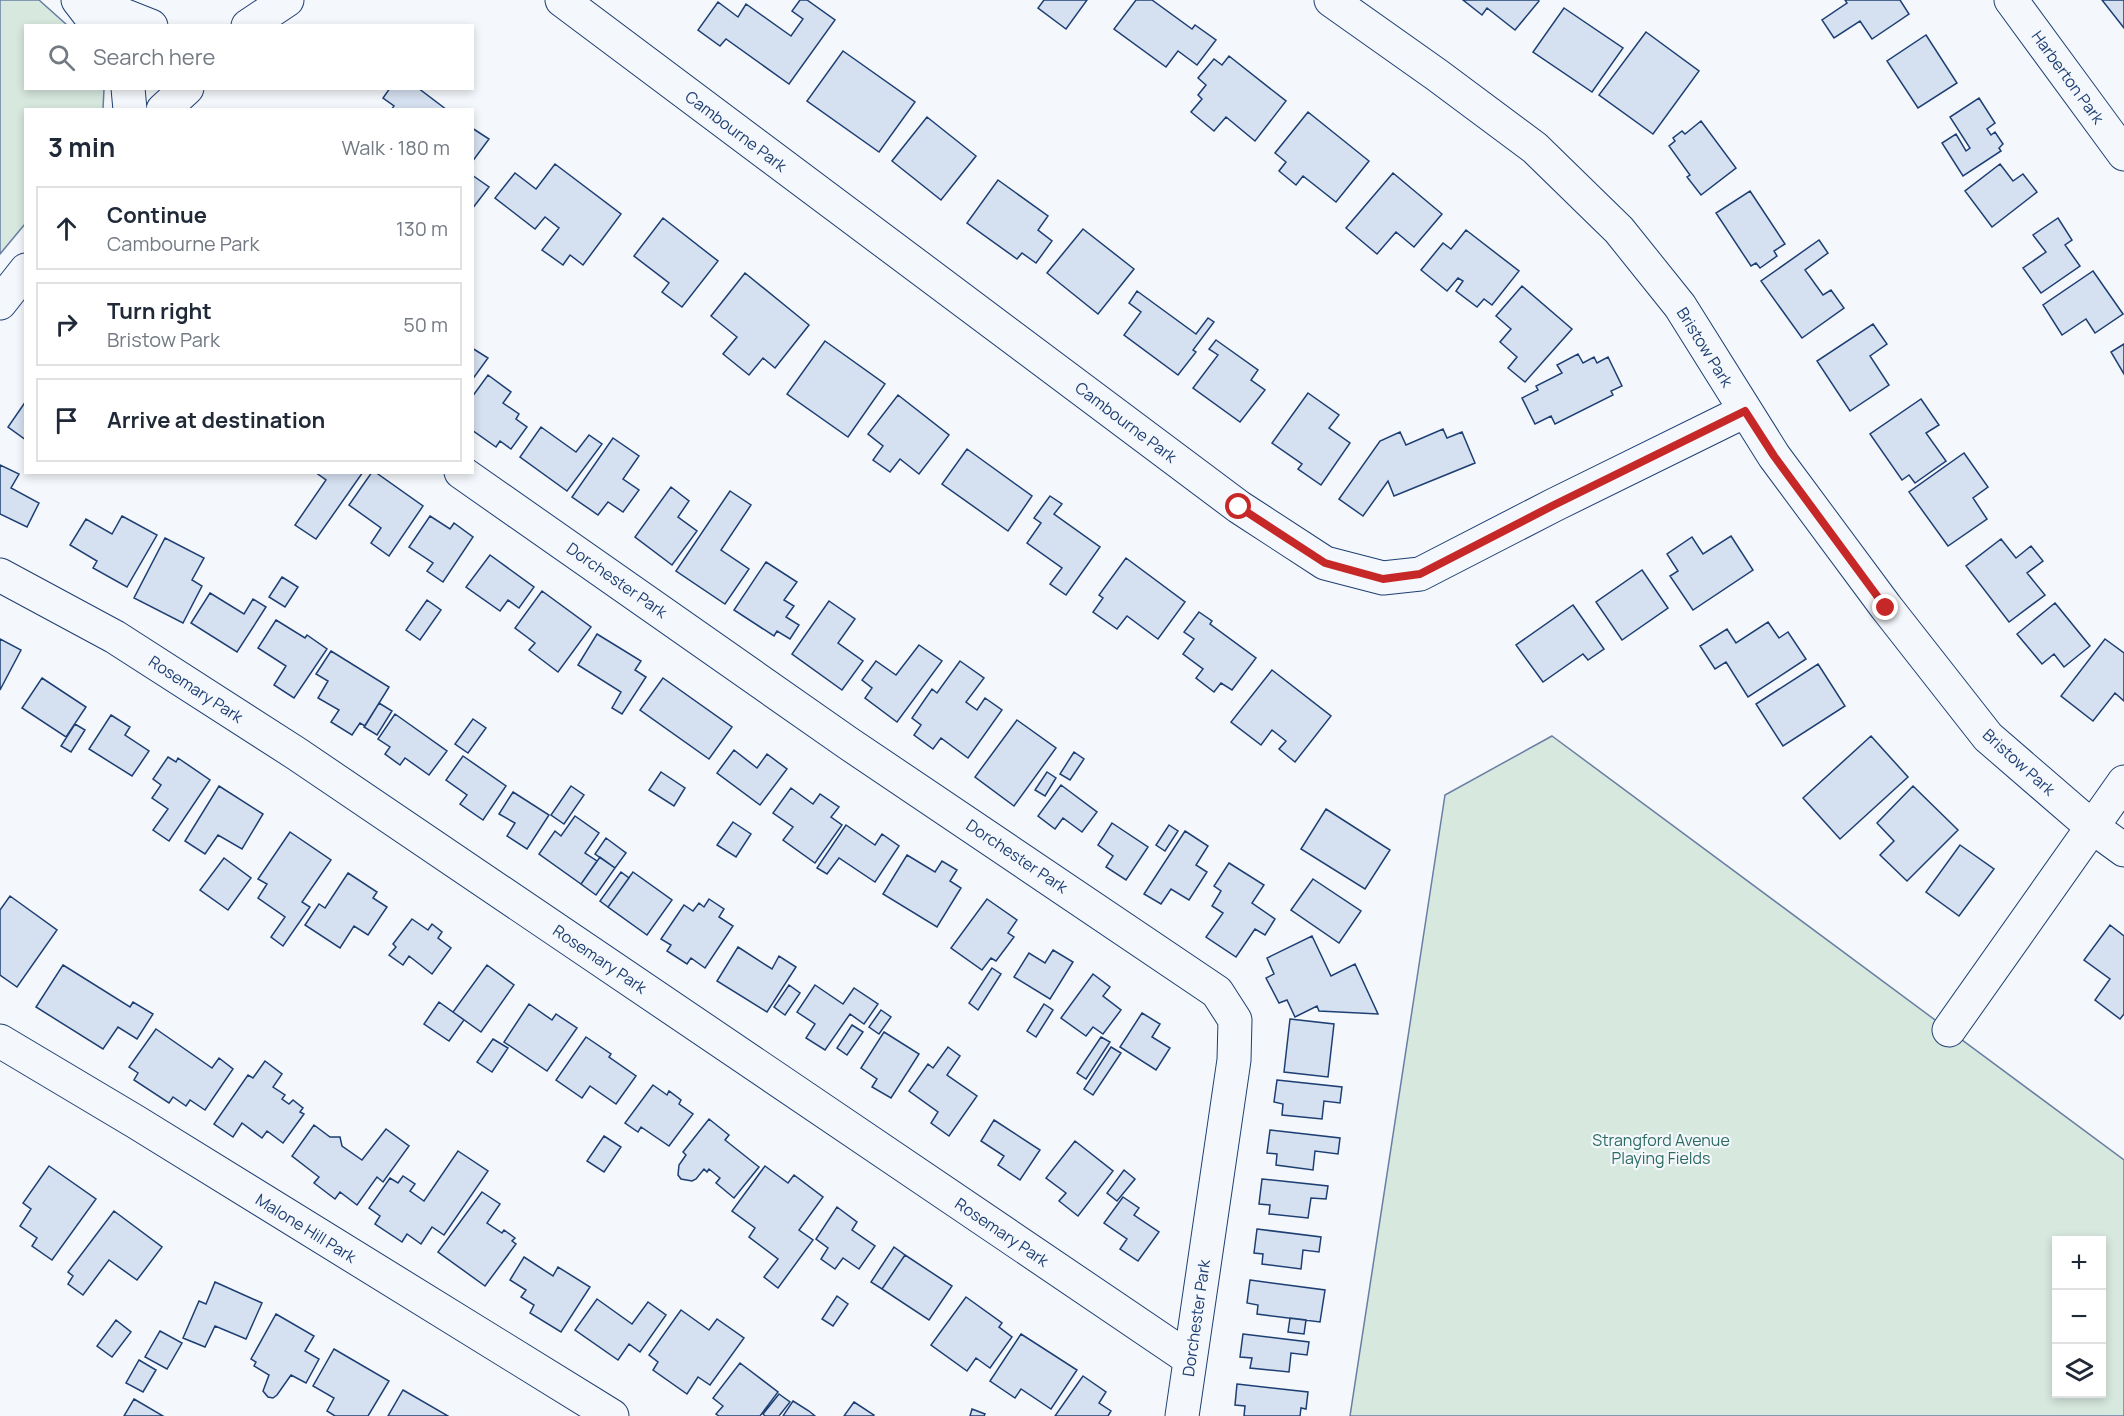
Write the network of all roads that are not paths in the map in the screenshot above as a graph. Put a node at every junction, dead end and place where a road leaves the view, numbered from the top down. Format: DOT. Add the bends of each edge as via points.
graph roads {
  1 [pos="78,0"];
  2 [pos="85,0"];
  3 [pos="287,0"];
  4 [pos="562,0"];
  5 [pos="1330,0"];
  6 [pos="2011,0"];
  7 [pos="96,24"];
  8 [pos="146,24"];
  9 [pos="251,24"];
  10 [pos="128,90"];
  11 [pos="185,90"];
  12 [pos="130,108"];
  13 [pos="165,108"];
  14 [pos="2124,154"];
  15 [pos="24,261"];
  16 [pos="24,273"];
  17 [pos="0,276"];
  18 [pos="0,303"];
  19 [pos="1745,411"];
  20 [pos="464,474"];
  21 [pos="0,575"];
  22 [pos="2124,782"];
  23 [pos="2091,826"];
  24 [pos="2124,850"];
  25 [pos="1948,1030"];
  26 [pos="0,1041"];
  27 [pos="1190,1359"];
  28 [pos="612,1416"];
  29 [pos="1182,1416"];
  1 -- 7 [label="main road"];
  2 -- 8 [label="main road"];
  3 -- 9 [label="main road"];
  4 -- 19 [label="main road, Cambourne Park" via="1239,507 1325,563 1383,579 1420,574"];
  5 -- 19 [label="main road, Bristow Park" via="1535,148 1610,222 1680,306"];
  6 -- 14 [label="main road, Harberton Park"];
  10 -- 12 [label="main road"];
  11 -- 13 [label="main road"];
  15 -- 17 [label="main road"];
  16 -- 18 [label="main road"];
  19 -- 23 [label="main road, Bristow Park" via="1886,608 1988,737"];
  20 -- 27 [label="main road, Dorchester Park" via="848,743 1217,992 1234,1020 1234,1060"];
  21 -- 27 [label="main road, Rosemary Park" via="115,637 297,754"];
  22 -- 23 [label="main road"];
  23 -- 24 [label="main road, Bristow Park"];
  23 -- 25 [label="main road"];
  26 -- 28 [label="main road, Malone Hill Park"];
  27 -- 29 [label="main road, Dorchester Park"];
}
